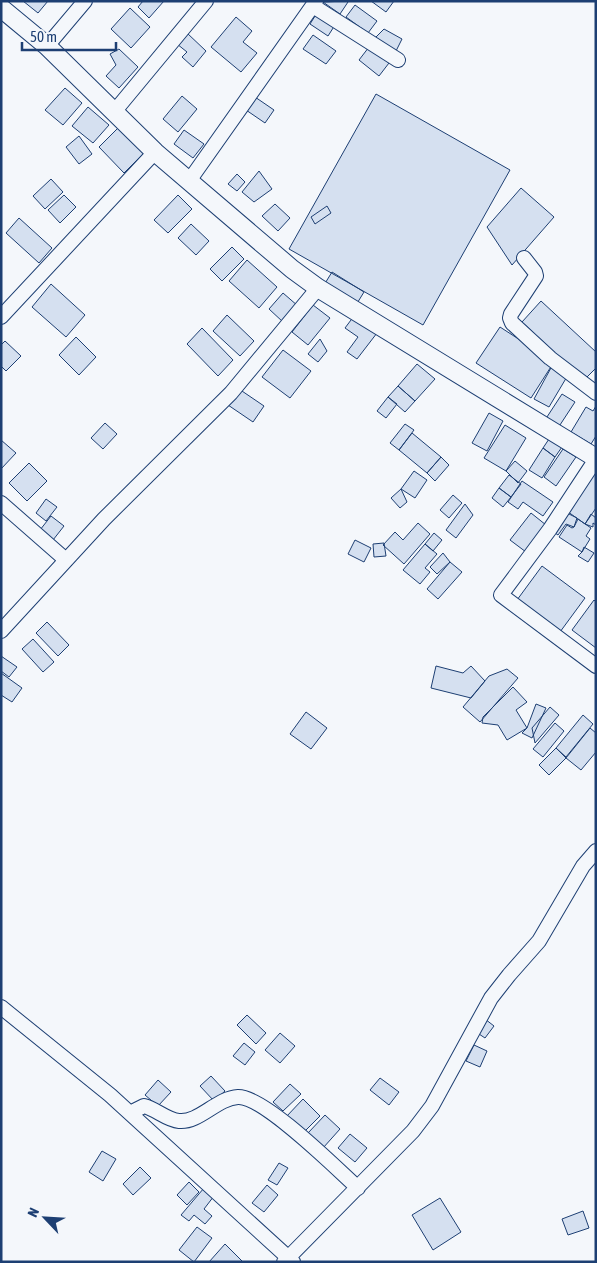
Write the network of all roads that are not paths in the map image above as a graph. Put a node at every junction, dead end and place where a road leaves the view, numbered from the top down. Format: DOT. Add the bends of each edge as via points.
graph roads {
  1 [pos="85,1"];
  2 [pos="206,1"];
  3 [pos="315,4"];
  4 [pos="1,8"];
  5 [pos="47,46"];
  6 [pos="398,60"];
  7 [pos="114,112"];
  8 [pos="156,152"];
  9 [pos="189,181"];
  10 [pos="524,258"];
  11 [pos="318,288"];
  12 [pos="1,317"];
  13 [pos="596,393"];
  14 [pos="596,458"];
  15 [pos="1,503"];
  16 [pos="66,560"];
  17 [pos="1,631"];
  18 [pos="596,666"];
  19 [pos="596,851"];
  20 [pos="1,1007"];
  21 [pos="130,1112"];
  22 [pos="358,1188"];
  23 [pos="289,1260"];
  1 -- 5 [label="street"];
  2 -- 7 [label="street"];
  3 -- 6 [label="street"];
  3 -- 9 [label="street"];
  4 -- 5 [label="main road"];
  5 -- 7 [label="main road"];
  7 -- 8 [label="main road"];
  8 -- 9 [label="main road"];
  8 -- 12 [label="street"];
  9 -- 11 [label="main road"];
  10 -- 13 [label="street" via="536,276 511,314 512,323 550,358"];
  11 -- 14 [label="main road"];
  11 -- 16 [label="street" via="231,393"];
  14 -- 18 [label="street" via="501,596"];
  15 -- 16 [label="street"];
  16 -- 17 [label="street"];
  19 -- 22 [label="street" via="583,866 539,941 491,998 432,1106 413,1131"];
  20 -- 21 [label="street"];
  21 -- 22 [label="street" via="144,1106 172,1119 190,1120 226,1100 242,1097 273,1112"];
  21 -- 23 [label="street"];
  22 -- 23 [label="street"];
}
